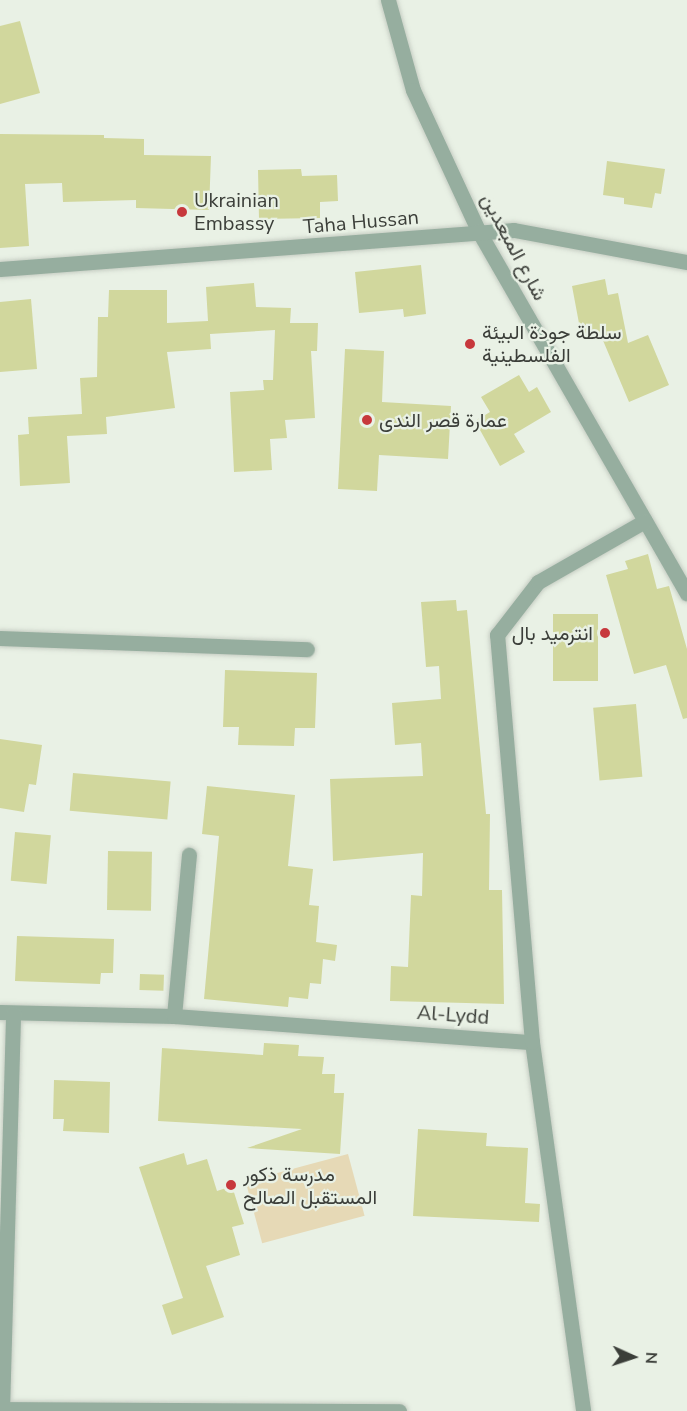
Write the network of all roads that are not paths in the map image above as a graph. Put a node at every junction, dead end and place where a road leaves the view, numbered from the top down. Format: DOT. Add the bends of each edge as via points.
graph roads {
  1 [pos="388,0"];
  2 [pos="479,232"];
  3 [pos="687,262"];
  4 [pos="0,269"];
  5 [pos="645,521"];
  6 [pos="687,593"];
  7 [pos="0,638"];
  8 [pos="307,649"];
  9 [pos="189,855"];
  10 [pos="7,1013"];
  11 [pos="174,1016"];
  12 [pos="532,1042"];
  13 [pos="1,1410"];
  14 [pos="399,1411"];
  15 [pos="583,1411"];
  1 -- 2 [label="street, شارع المبعدين" via="413,90"];
  2 -- 3 [label="street, Taha Hussan" via="514,230"];
  2 -- 4 [label="street, Taha Hussan"];
  2 -- 5 [label="street, شارع المبعدين"];
  5 -- 6 [label="street, شارع المبعدين"];
  5 -- 12 [label="street" via="538,582 496,635"];
  7 -- 8 [label="street"];
  9 -- 11 [label="street"];
  10 -- 11 [label="street, Al-Lydd"];
  10 -- 13 [label="street"];
  11 -- 12 [label="street, Al-Lydd"];
  12 -- 15 [label="street"];
  13 -- 14 [label="street"];
}
